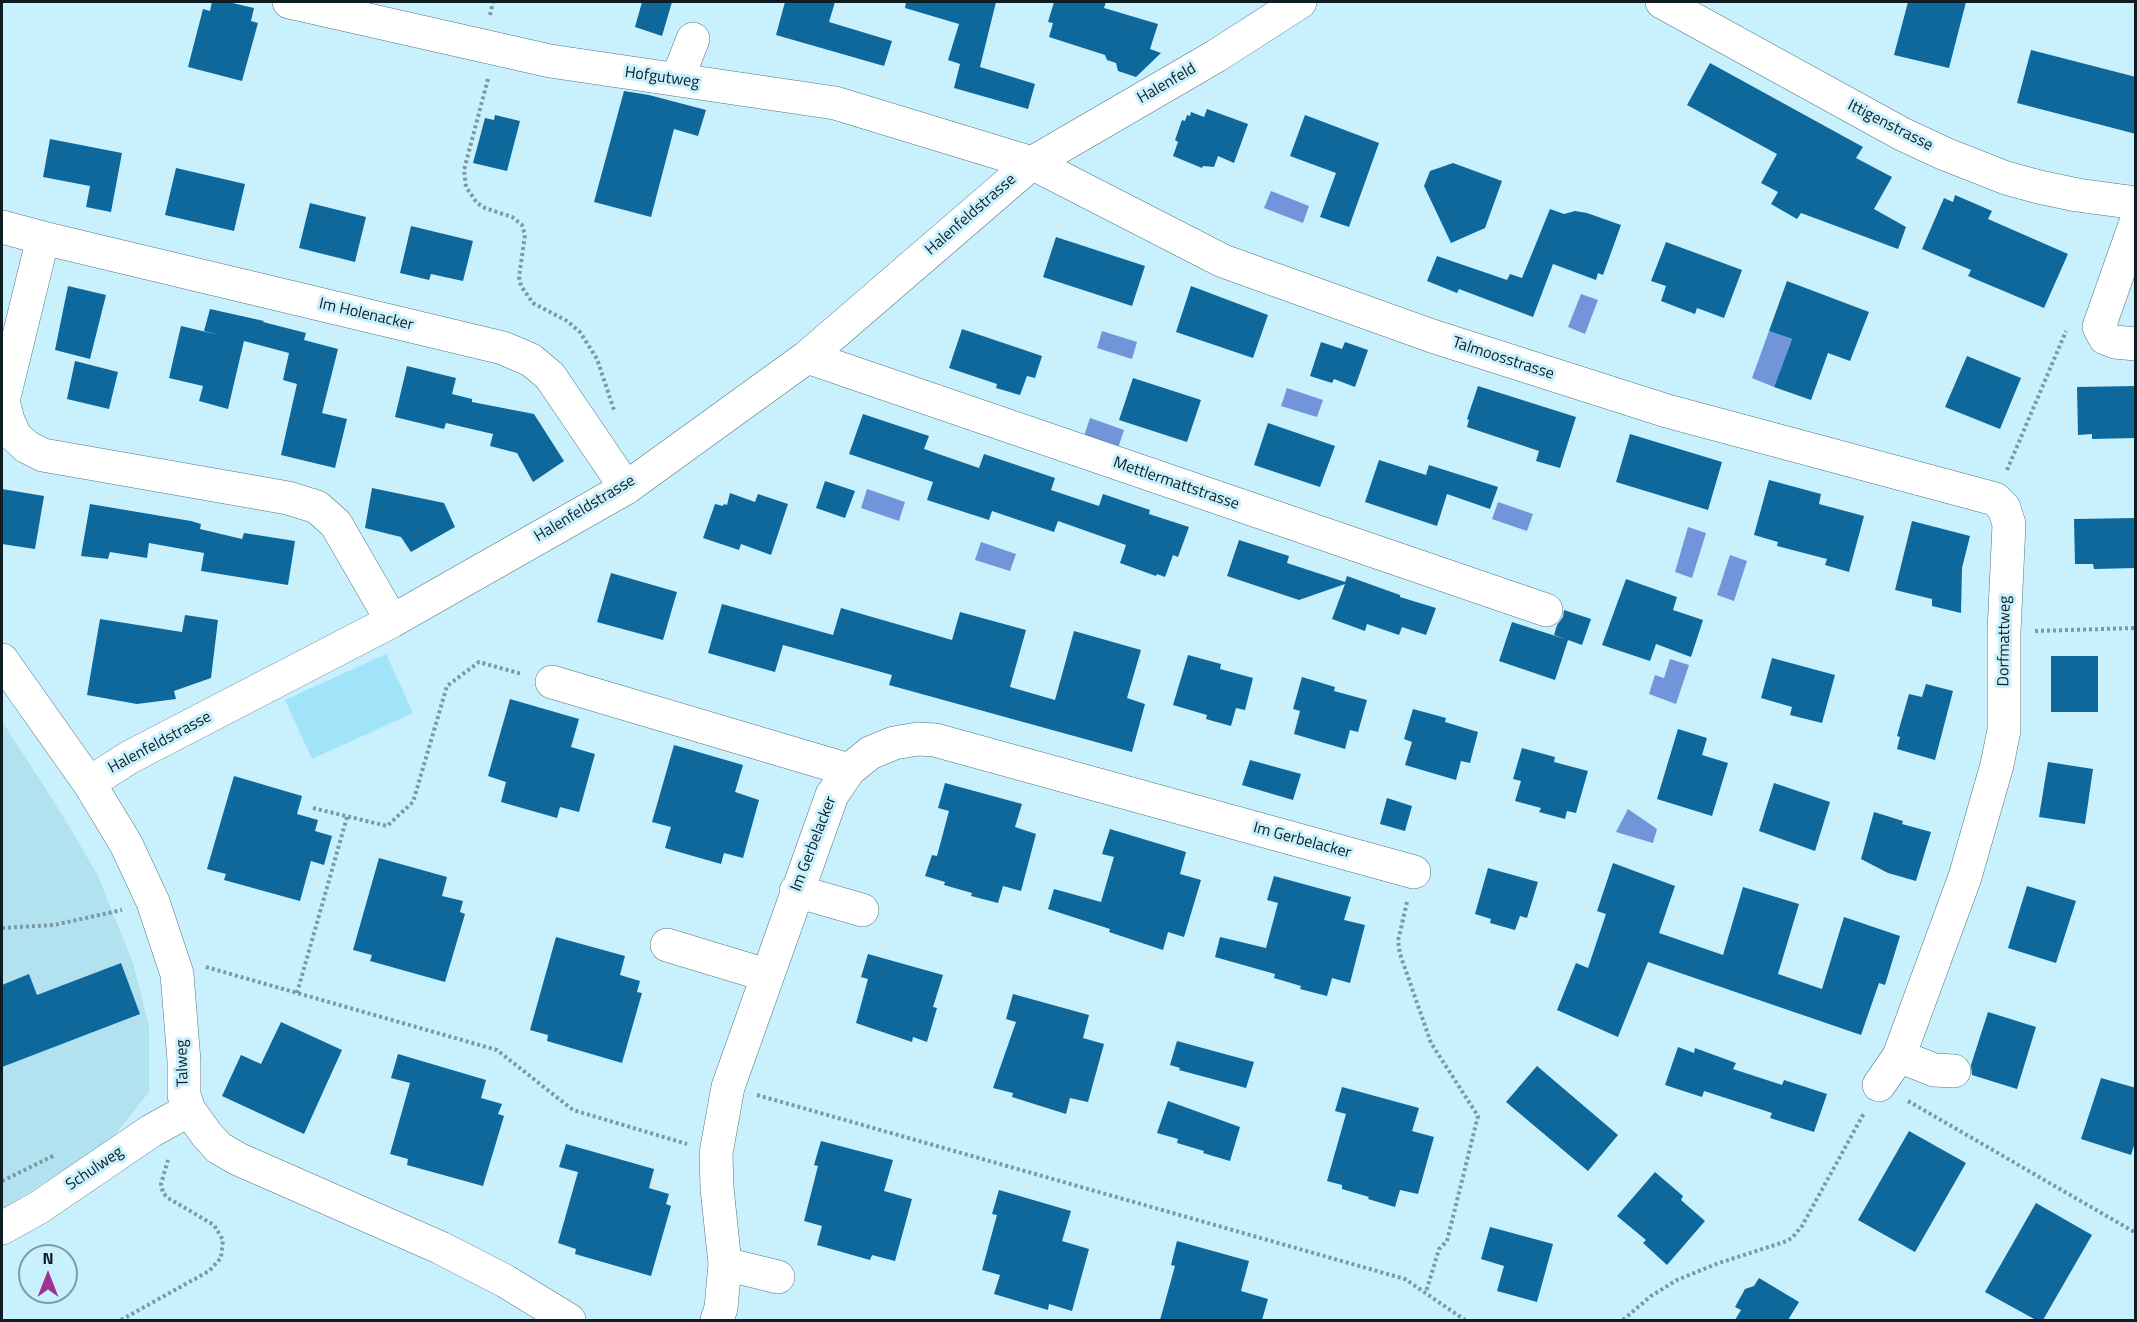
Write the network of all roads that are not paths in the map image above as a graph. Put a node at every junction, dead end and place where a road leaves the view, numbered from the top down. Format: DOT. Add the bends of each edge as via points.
graph roads {
  1 [pos="289,2"];
  2 [pos="1300,2"];
  3 [pos="1662,2"];
  4 [pos="693,39"];
  5 [pos="677,80"];
  6 [pos="1032,163"];
  7 [pos="2136,203"];
  8 [pos="2136,222"];
  9 [pos="2,227"];
  10 [pos="44,238"];
  11 [pos="2136,344"];
  12 [pos="807,357"];
  13 [pos="626,488"];
  14 [pos="1995,499"];
  15 [pos="1546,610"];
  16 [pos="392,621"];
  17 [pos="2,660"];
  18 [pos="552,682"];
  19 [pos="849,770"];
  20 [pos="89,783"];
  21 [pos="1414,872"];
  22 [pos="796,891"];
  23 [pos="862,910"];
  24 [pos="667,945"];
  25 [pos="766,975"];
  26 [pos="1899,1056"];
  27 [pos="1946,1074"];
  28 [pos="1879,1085"];
  29 [pos="189,1110"];
  30 [pos="2,1228"];
  31 [pos="724,1264"];
  32 [pos="778,1277"];
  33 [pos="569,1320"];
  34 [pos="717,1320"];
  1 -- 5 [label="street, Hofgutweg" via="550,61"];
  2 -- 6 [label="street, Halenfeld" via="1216,56"];
  3 -- 7 [label="street, Ittigenstrasse" via="1945,154 2039,187"];
  4 -- 5 [label="street"];
  5 -- 6 [label="street, Hofgutweg" via="835,103"];
  6 -- 12 [label="street, Halenfeldstrasse"];
  6 -- 14 [label="street, Talmoosstrasse" via="1223,261 1432,336 1667,411"];
  8 -- 11 [label="street" via="2099,327 2105,338"];
  9 -- 10 [label="street, Im Holenacker"];
  10 -- 13 [label="street, Im Holenacker" via="503,348 531,360 550,376"];
  10 -- 16 [label="street" via="3,401 15,436 44,455 288,498 317,507 336,524"];
  12 -- 13 [label="street, Halenfeldstrasse"];
  12 -- 15 [label="street, Mettlermattstrasse"];
  13 -- 16 [label="street, Halenfeldstrasse"];
  14 -- 26 [label="street, Dorfmattweg" via="2004,508 2009,524 2004,730 1965,877"];
  16 -- 20 [label="street, Halenfeldstrasse"];
  17 -- 20 [label="street, Talweg"];
  18 -- 19 [label="street"];
  19 -- 21 [label="street, Im Gerbelacker" via="870,753 894,742 935,740"];
  19 -- 22 [label="street, Im Gerbelacker" via="832,795"];
  20 -- 29 [label="street, Talweg" via="126,844 153,902 177,974 184,1095"];
  22 -- 23 [label="street"];
  22 -- 25 [label="street, Im Gerbelacker"];
  24 -- 25 [label="street"];
  25 -- 31 [label="street, Im Gerbelacker" via="728,1087 716,1152"];
  26 -- 27 [label="street"];
  26 -- 28 [label="street, Dorfmattweg"];
  29 -- 30 [label="street, Schulweg"];
  29 -- 33 [label="street, Talweg" via="219,1148 238,1159 441,1248"];
  31 -- 32 [label="street"];
  31 -- 34 [label="street, Im Gerbelacker"];
}
